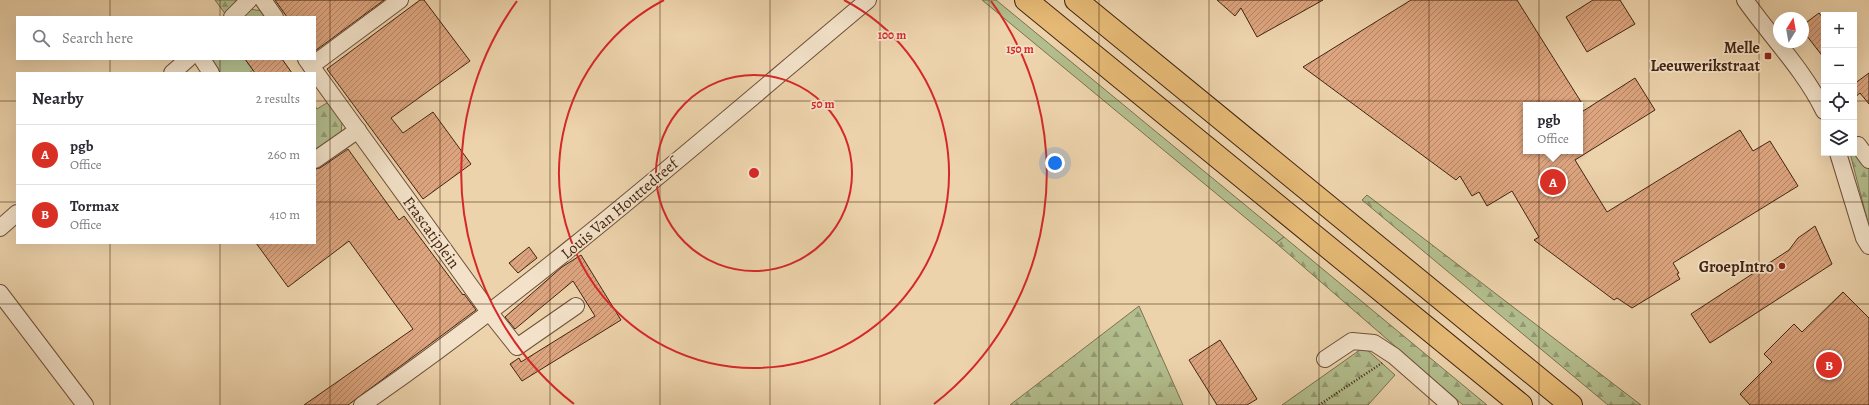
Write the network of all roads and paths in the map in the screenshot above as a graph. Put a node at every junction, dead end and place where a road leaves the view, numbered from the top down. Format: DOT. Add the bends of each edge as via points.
graph roads {
  1 [pos="249,0"];
  2 [pos="262,0"];
  3 [pos="400,0"];
  4 [pos="868,0"];
  5 [pos="1026,0"];
  6 [pos="1076,0"];
  7 [pos="1745,0"];
  8 [pos="233,16"];
  9 [pos="274,16"];
  10 [pos="316,57"];
  11 [pos="187,60"];
  12 [pos="203,60"];
  13 [pos="308,62"];
  14 [pos="173,72"];
  15 [pos="210,72"];
  16 [pos="315,72"];
  17 [pos="316,73"];
  18 [pos="1821,104"];
  19 [pos="358,130"];
  20 [pos="1860,142"];
  21 [pos="1839,156"];
  22 [pos="316,159"];
  23 [pos="1869,160"];
  24 [pos="16,213"];
  25 [pos="0,228"];
  26 [pos="1869,246"];
  27 [pos="0,293"];
  28 [pos="576,306"];
  29 [pos="490,313"];
  30 [pos="1325,359"];
  31 [pos="1387,360"];
  32 [pos="85,405"];
  33 [pos="362,405"];
  34 [pos="1319,405"];
  35 [pos="1450,405"];
  36 [pos="1520,405"];
  37 [pos="1571,405"];
  1 -- 8 [label="street"];
  2 -- 9 [label="street"];
  3 -- 10 [label="street"];
  4 -- 29 [label="street, Louis Van Houttedreef"];
  5 -- 36 [label="highway"];
  6 -- 37 [label="highway"];
  7 -- 18 [label="street"];
  11 -- 14 [label="street"];
  12 -- 15 [label="street"];
  13 -- 16 [label="street, Frascatiplein"];
  17 -- 19 [label="street, Frascatiplein"];
  19 -- 22 [label="street"];
  19 -- 29 [label="street, Frascatiplein"];
  20 -- 23 [label="street"];
  21 -- 26 [label="street" via="1864,238"];
  24 -- 25 [label="street"];
  27 -- 32 [label="street"];
  28 -- 29 [label="street, Frascatiplein" via="517,347"];
  29 -- 33 [label="street, Louis Van Houttedreef"];
  30 -- 35 [label="street" via="1352,341 1374,343 1394,356"];
  31 -- 34 [label="path"];
}
